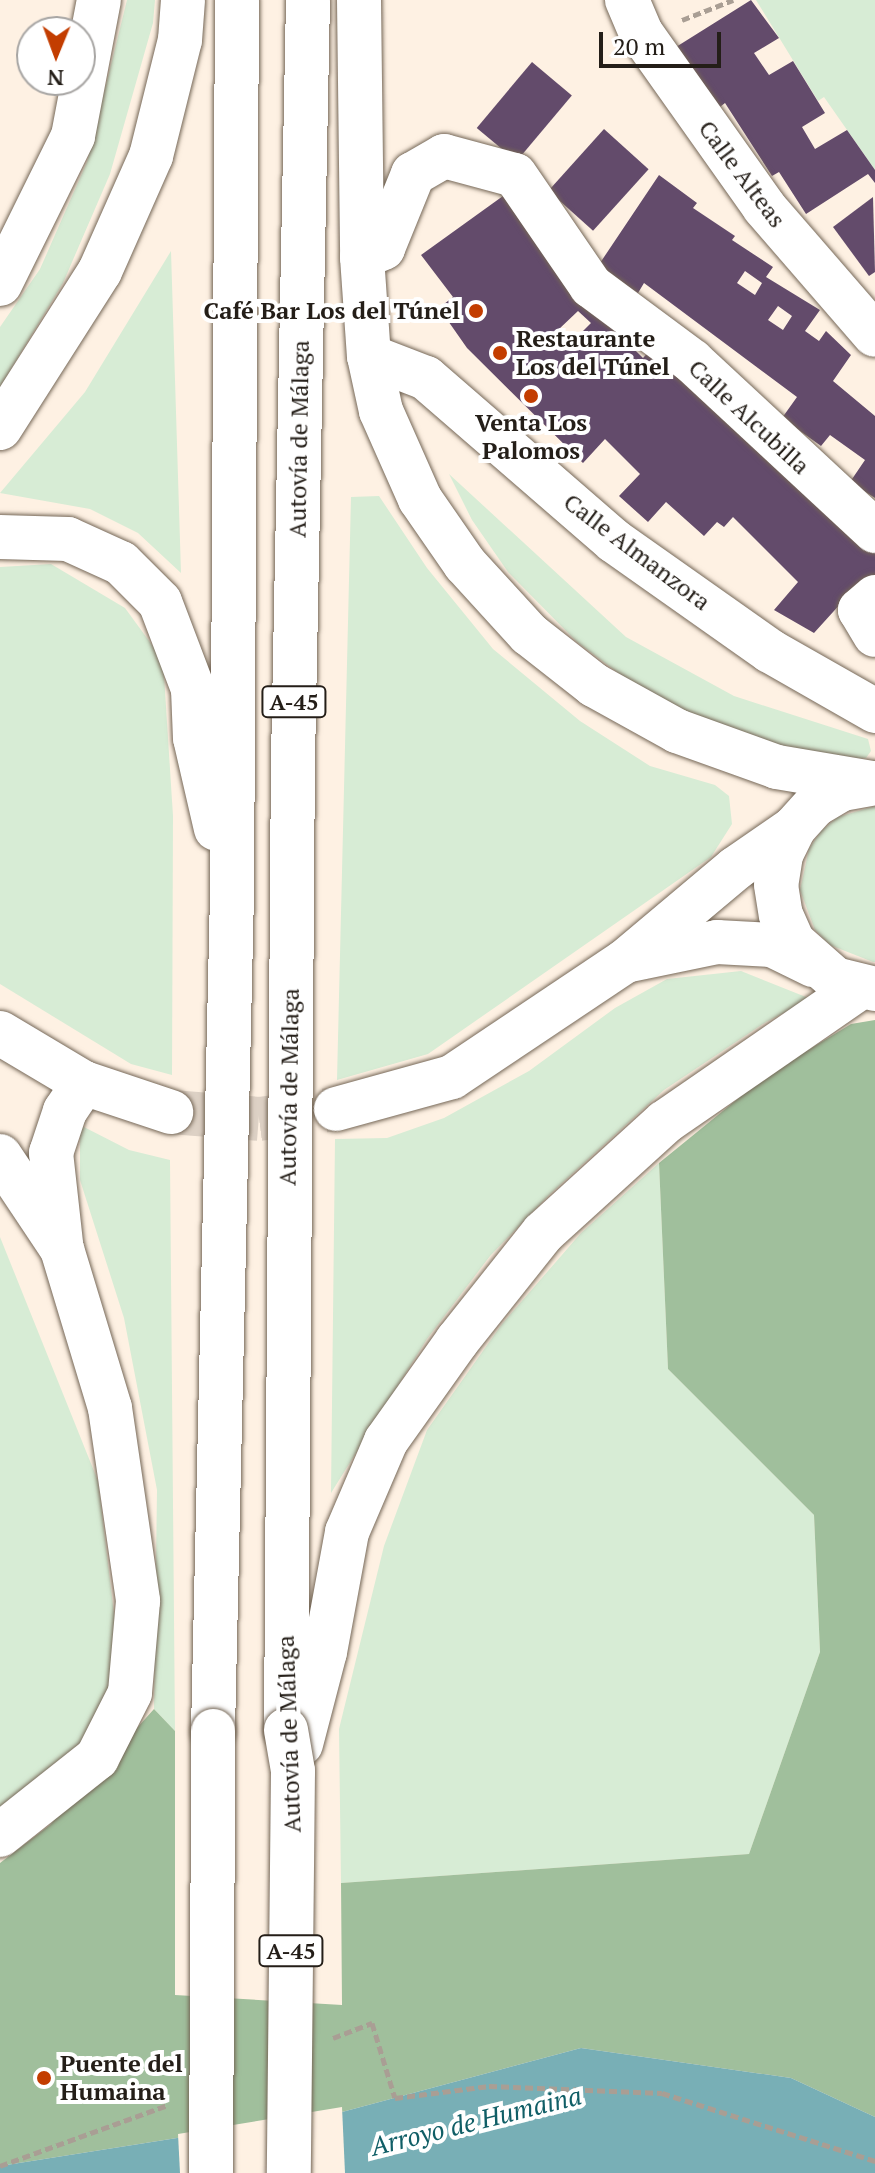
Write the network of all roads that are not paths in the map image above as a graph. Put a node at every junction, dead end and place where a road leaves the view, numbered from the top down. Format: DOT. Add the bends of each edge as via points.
graph roads {
  1 [pos="99,0"];
  2 [pos="183,0"];
  3 [pos="237,0"];
  4 [pos="308,0"];
  5 [pos="359,0"];
  6 [pos="634,17"];
  7 [pos="362,257"];
  8 [pos="0,284"];
  9 [pos="875,335"];
  10 [pos="369,356"];
  11 [pos="0,428"];
  12 [pos="875,531"];
  13 [pos="0,537"];
  14 [pos="875,597"];
  15 [pos="875,635"];
  16 [pos="875,711"];
  17 [pos="874,783"];
  18 [pos="794,828"];
  19 [pos="232,894"];
  20 [pos="624,962"];
  21 [pos="813,965"];
  22 [pos="867,988"];
  23 [pos="0,1033"];
  24 [pos="84,1083"];
  25 [pos="336,1109"];
  26 [pos="171,1112"];
  27 [pos="0,1156"];
  28 [pos="62,1249"];
  29 [pos="295,1743"];
  30 [pos="0,1835"];
  31 [pos="211,2173"];
  32 [pos="289,2173"];
  1 -- 8 [label="main road" via="73,136"];
  2 -- 11 [label="main road" via="180,40 151,156 100,271"];
  3 -- 19 [label="main road, A-45"];
  4 -- 29 [label="main road, Autovía de Málaga / A-45" via="291,945"];
  5 -- 7 [label="main road"];
  6 -- 9 [label="main road, Calle Alteas" via="764,207"];
  7 -- 10 [label="main road"];
  7 -- 12 [label="main road, Calle Alcubilla" via="383,248 413,174 444,156 515,175 591,286 692,361"];
  10 -- 16 [label="main road, Calle Almanzora" via="426,378 614,541 770,651"];
  10 -- 17 [label="main road" via="381,411 420,499 465,564 529,634 594,685 677,731 777,767"];
  13 -- 19 [label="main road" via="68,539 121,563 160,602 193,689 195,738"];
  14 -- 15 [label="main road" via="860,610"];
  17 -- 18 [label="main road" via="842,789 815,805"];
  18 -- 20 [label="main road" via="736,868"];
  18 -- 21 [label="main road" via="781,855 776,885 787,929"];
  19 -- 31 [label="main road, A-45, bridge" via="213,1731"];
  20 -- 21 [label="main road" via="717,942 772,945"];
  20 -- 25 [label="main road" via="452,1077"];
  21 -- 22 [label="main road"];
  22 -- 29 [label="main road" via="665,1122 543,1233 457,1341 386,1441 347,1532"];
  23 -- 24 [label="main road"];
  24 -- 26 [label="main road"];
  24 -- 28 [label="main road" via="65,1111 51,1153"];
  27 -- 28 [label="main road"];
  28 -- 30 [label="main road" via="110,1408 138,1601 130,1693 97,1758"];
  29 -- 32 [label="main road, Autovía de Málaga / A-45, bridge"];
}
